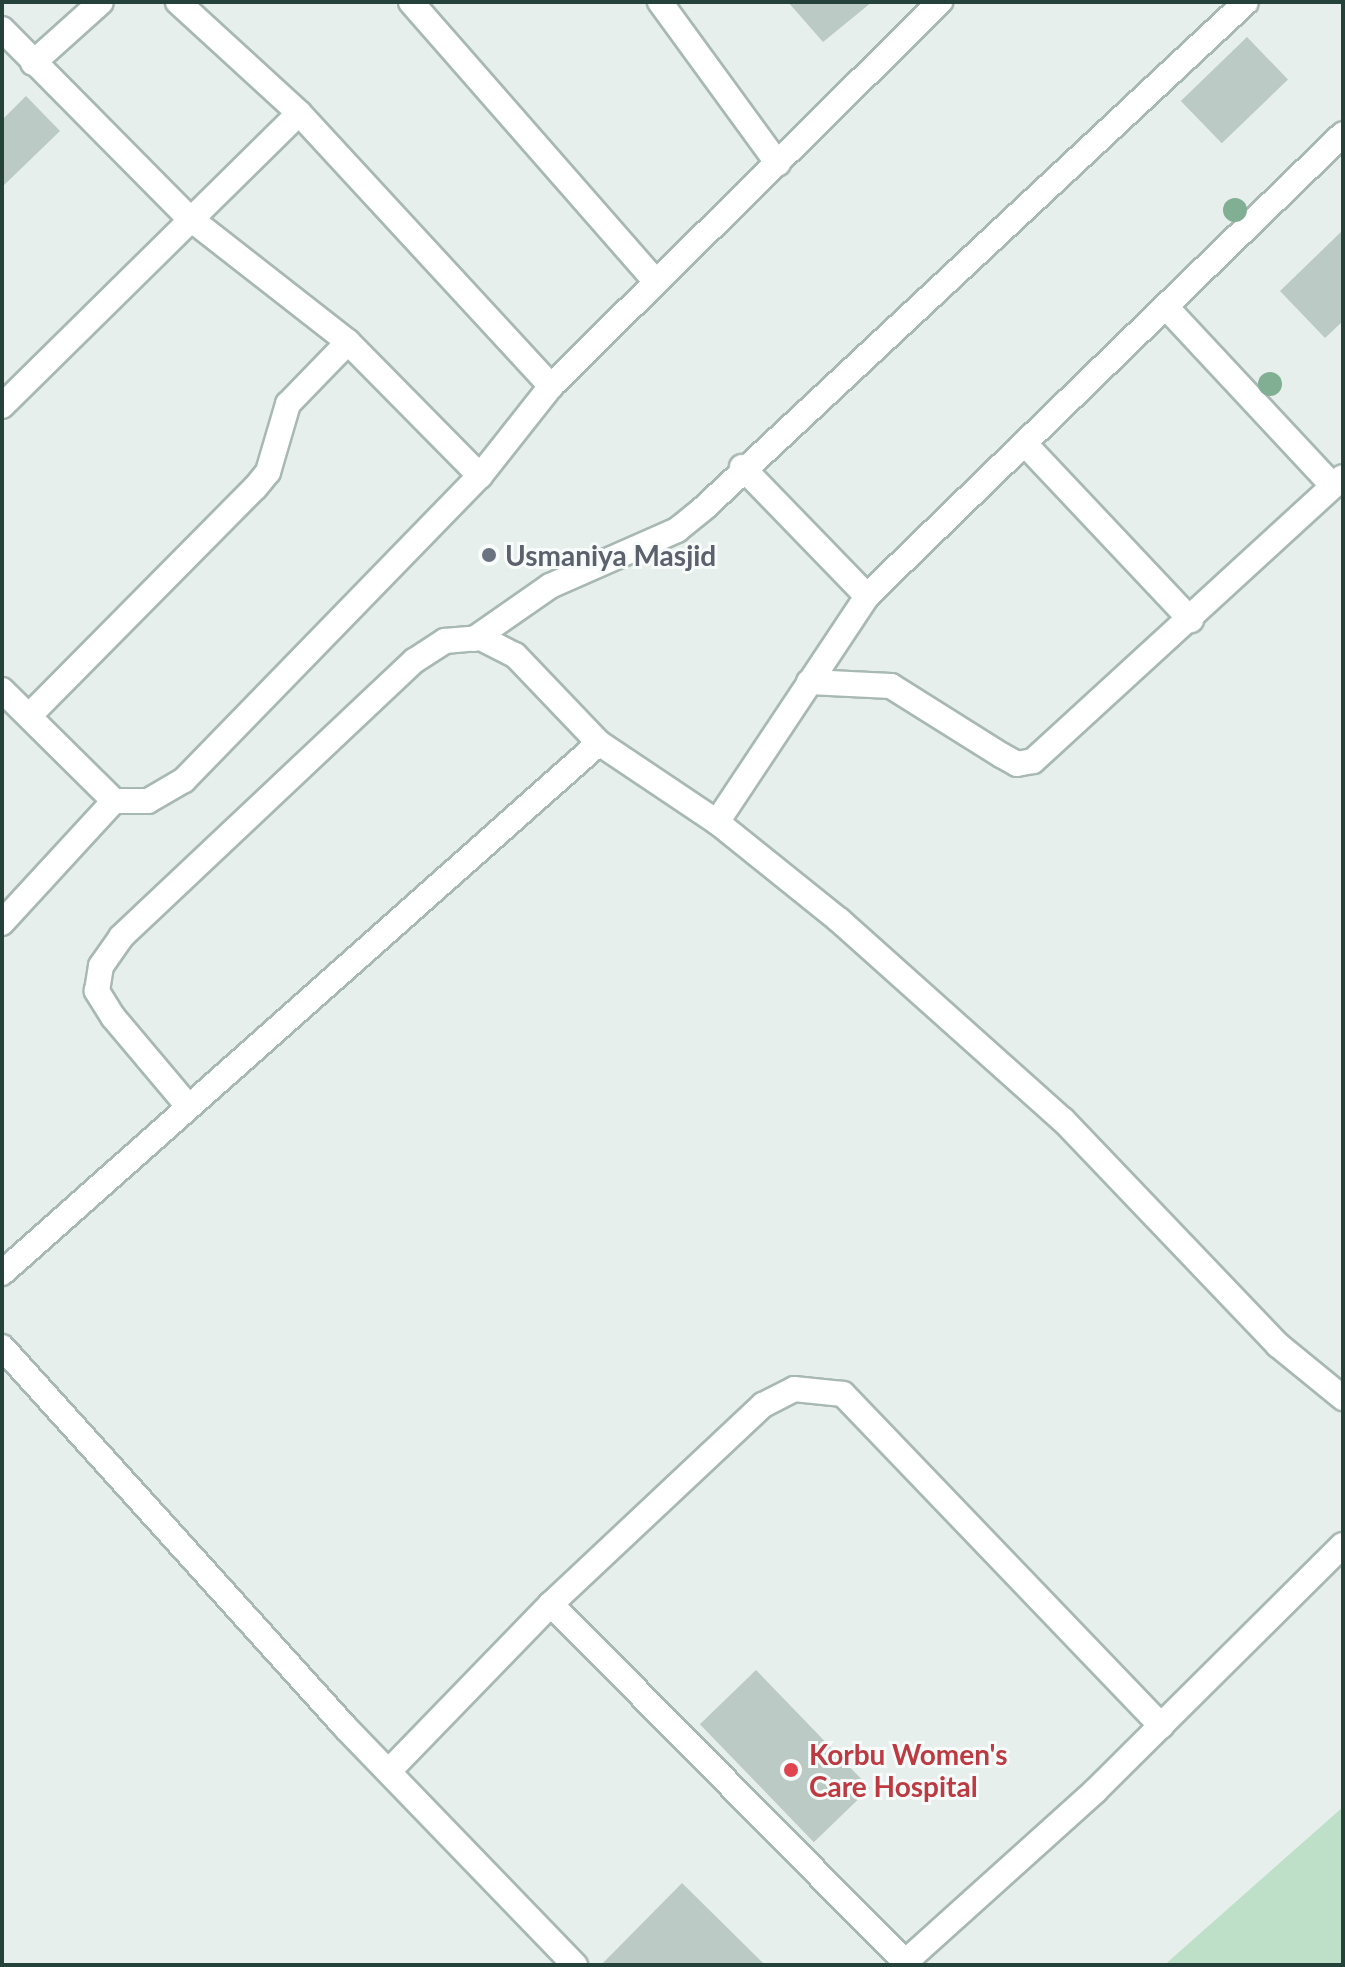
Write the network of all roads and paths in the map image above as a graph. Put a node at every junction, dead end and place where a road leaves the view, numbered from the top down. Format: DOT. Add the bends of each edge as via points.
graph roads {
  1 [pos="101,2"];
  2 [pos="178,2"];
  3 [pos="411,2"];
  4 [pos="660,2"];
  5 [pos="940,2"];
  6 [pos="1241,3"];
  7 [pos="6,40"];
  8 [pos="33,63"];
  9 [pos="299,113"];
  10 [pos="1343,134"];
  11 [pos="778,164"];
  12 [pos="187,216"];
  13 [pos="656,282"];
  14 [pos="1167,308"];
  15 [pos="348,342"];
  16 [pos="551,386"];
  17 [pos="2,406"];
  18 [pos="1025,444"];
  19 [pos="742,467"];
  20 [pos="480,476"];
  21 [pos="1338,482"];
  22 [pos="867,596"];
  23 [pos="1191,620"];
  24 [pos="474,639"];
  25 [pos="809,682"];
  26 [pos="2,690"];
  27 [pos="29,716"];
  28 [pos="599,743"];
  29 [pos="114,801"];
  30 [pos="717,822"];
  31 [pos="2,923"];
  32 [pos="188,1106"];
  33 [pos="2,1273"];
  34 [pos="2,1347"];
  35 [pos="1343,1398"];
  36 [pos="1343,1545"];
  37 [pos="551,1604"];
  38 [pos="1161,1726"];
  39 [pos="389,1771"];
  40 [pos="904,1964"];
  41 [pos="575,1965"];
  1 -- 8 [label="street"];
  2 -- 9 [label="street"];
  3 -- 13 [label="street"];
  4 -- 11 [label="street"];
  5 -- 11 [label="street"];
  6 -- 19 [label="street"];
  7 -- 8 [label="street"];
  8 -- 12 [label="street"];
  9 -- 12 [label="street"];
  9 -- 16 [label="street"];
  10 -- 14 [label="street"];
  11 -- 13 [label="street"];
  12 -- 15 [label="street"];
  12 -- 17 [label="street"];
  13 -- 16 [label="street"];
  14 -- 18 [label="street"];
  14 -- 21 [label="street"];
  15 -- 20 [label="street"];
  15 -- 27 [label="street" via="288,404 268,472 255,488"];
  16 -- 20 [label="street"];
  18 -- 22 [label="street"];
  18 -- 23 [label="street"];
  19 -- 22 [label="street"];
  19 -- 24 [label="street" via="677,530 550,586"];
  20 -- 29 [label="street" via="184,780 148,801"];
  21 -- 23 [label="street"];
  22 -- 25 [label="street"];
  23 -- 25 [label="street" via="1052,748 1017,764 891,686"];
  24 -- 28 [label="street" via="515,655"];
  24 -- 32 [label="street" via="445,641 414,661 121,937 101,966 97,991 113,1017"];
  25 -- 30 [label="street"];
  26 -- 27 [label="street"];
  27 -- 29 [label="street"];
  28 -- 30 [label="street"];
  28 -- 32 [label="street"];
  29 -- 31 [label="street"];
  30 -- 35 [label="street" via="839,920 1063,1120 1278,1345"];
  32 -- 33 [label="street"];
  34 -- 39 [label="street"];
  36 -- 38 [label="street"];
  37 -- 38 [label="street" via="763,1405 794,1389 843,1394"];
  37 -- 39 [label="street"];
  37 -- 40 [label="street"];
  38 -- 40 [label="street"];
  39 -- 41 [label="street"];
}
